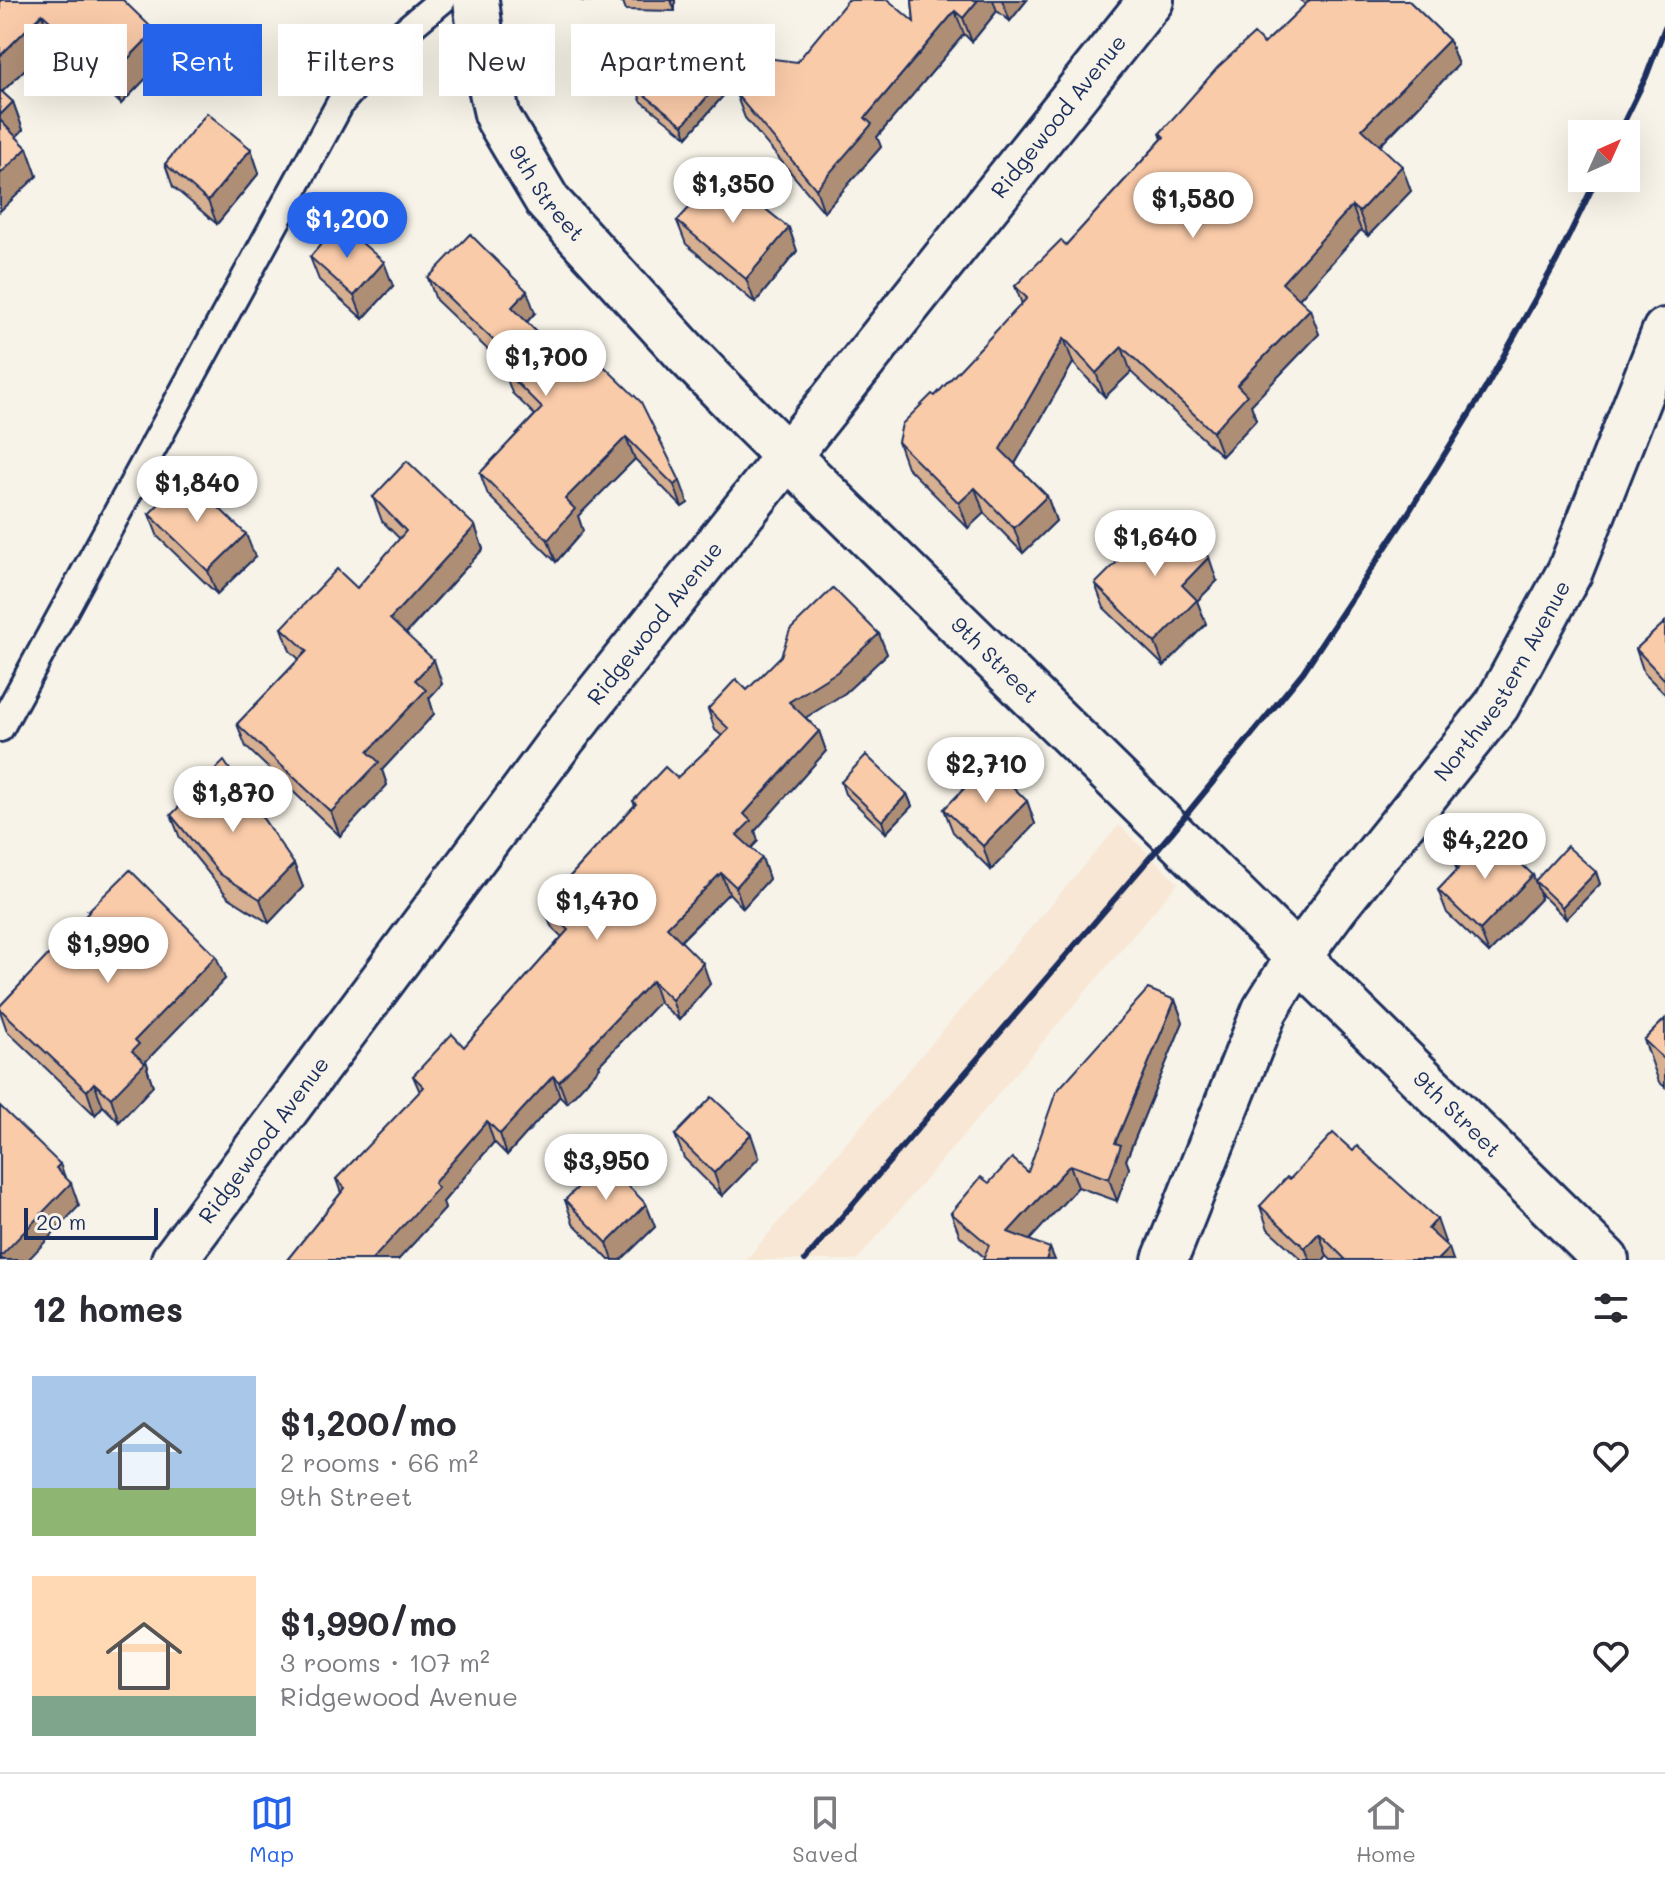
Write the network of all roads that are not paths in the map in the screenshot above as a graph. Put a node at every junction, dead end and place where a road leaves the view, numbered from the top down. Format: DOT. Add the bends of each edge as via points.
graph roads {
  1 [pos="442,0"];
  2 [pos="476,0"];
  3 [pos="1151,0"];
  4 [pos="1665,331"];
  5 [pos="788,457"];
  6 [pos="0,728"];
  7 [pos="1299,956"];
  8 [pos="174,1260"];
  9 [pos="1165,1260"];
  10 [pos="1606,1260"];
  1 -- 6 [label="lane" via="400,35 341,102"];
  2 -- 5 [label="street, 9th Street" via="498,118 548,202"];
  3 -- 5 [label="street, Ridgewood Avenue"];
  4 -- 7 [label="street, Northwestern Avenue" via="1570,571 1497,705"];
  5 -- 7 [label="street, 9th Street"];
  5 -- 8 [label="street, Ridgewood Avenue" via="563,738"];
  7 -- 9 [label="street, Northwestern Avenue" via="1265,1010"];
  7 -- 10 [label="street, 9th Street"];
}
